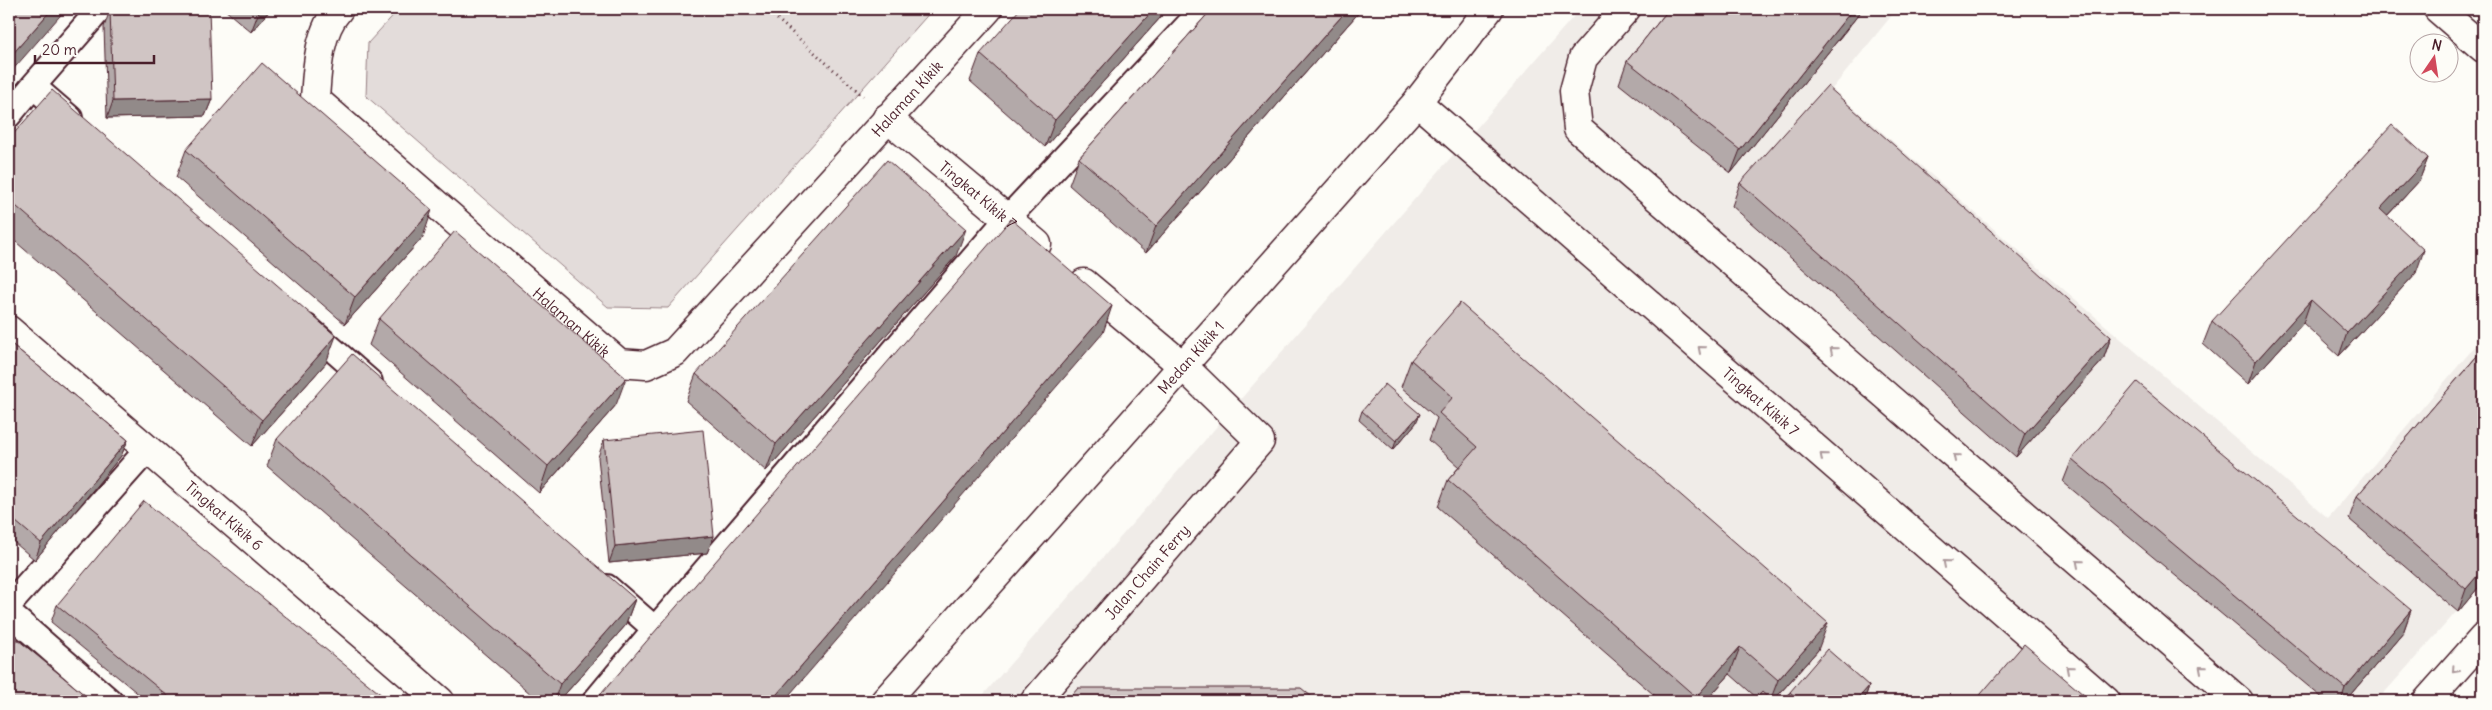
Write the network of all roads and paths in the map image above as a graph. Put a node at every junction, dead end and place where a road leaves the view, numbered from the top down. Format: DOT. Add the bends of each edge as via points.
graph roads {
  1 [pos="100,9"];
  2 [pos="339,9"];
  3 [pos="766,9"];
  4 [pos="988,9"];
  5 [pos="1203,9"];
  6 [pos="1489,9"];
  7 [pos="1626,9"];
  8 [pos="2438,9"];
  9 [pos="2483,48"];
  10 [pos="33,86"];
  11 [pos="1417,102"];
  12 [pos="9,115"];
  13 [pos="887,118"];
  14 [pos="85,131"];
  15 [pos="1007,219"];
  16 [pos="292,314"];
  17 [pos="9,330"];
  18 [pos="1183,366"];
  19 [pos="388,398"];
  20 [pos="1260,441"];
  21 [pos="147,450"];
  22 [pos="588,571"];
  23 [pos="9,605"];
  24 [pos="9,613"];
  25 [pos="655,629"];
  26 [pos="2483,638"];
  27 [pos="110,701"];
  28 [pos="440,701"];
  29 [pos="595,701"];
  30 [pos="885,701"];
  31 [pos="1035,701"];
  32 [pos="2106,701"];
  33 [pos="2238,701"];
  34 [pos="2427,701"];
  1 -- 10 [label="lane"];
  2 -- 13 [label="street, Halaman Kikik" via="332,16 318,59 315,99 619,363 646,365 675,352"];
  3 -- 13 [label="path"];
  4 -- 13 [label="street, Halaman Kikik"];
  5 -- 15 [label="lane"];
  6 -- 11 [label="street, Medan Kikik 1"];
  33 -- 7 [label="street, one-way" via="1578,129 1574,91 1583,58"];
  8 -- 9 [label="street"];
  10 -- 12 [label="lane"];
  10 -- 14 [label="lane"];
  11 -- 18 [label="street, Medan Kikik 1"];
  32 -- 11 [label="street, Tingkat Kikik 7, one-way"];
  13 -- 15 [label="street, Tingkat Kikik 7"];
  15 -- 18 [label="street, Tingkat Kikik 7"];
  15 -- 25 [label="lane"];
  16 -- 19 [label="lane"];
  17 -- 21 [label="street, Tingkat Kikik 6"];
  18 -- 20 [label="street, Tingkat Kikik 7"];
  18 -- 30 [label="street, Medan Kikik 1"];
  20 -- 31 [label="street, Jalan Chain Ferry"];
  21 -- 23 [label="lane"];
  21 -- 28 [label="street, Tingkat Kikik 6"];
  22 -- 25 [label="lane"];
  24 -- 27 [label="lane"];
  25 -- 29 [label="lane"];
  26 -- 34 [label="street, one-way"];
}
